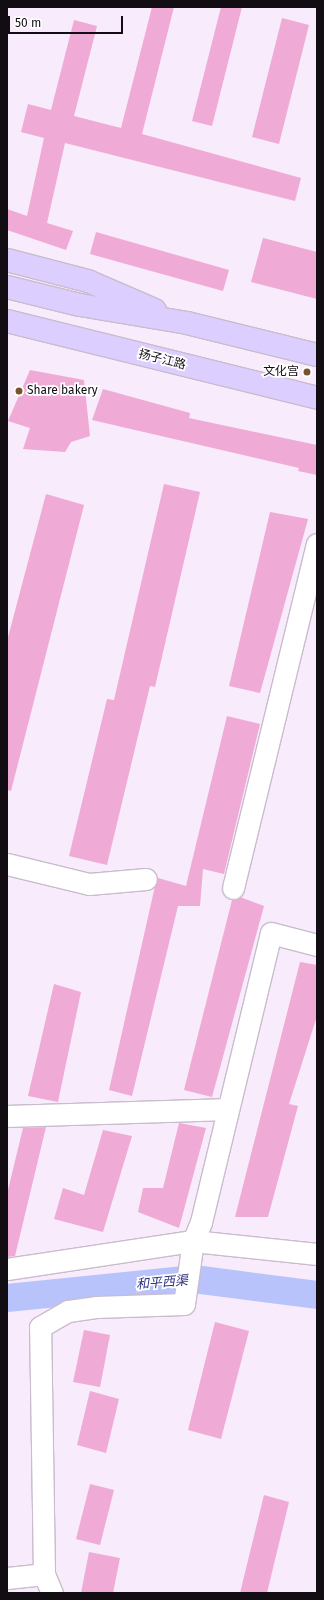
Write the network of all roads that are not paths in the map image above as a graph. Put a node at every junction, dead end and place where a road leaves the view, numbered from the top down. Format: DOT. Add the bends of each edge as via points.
graph roads {
  1 [pos="7,260"];
  2 [pos="7,287"];
  3 [pos="7,321"];
  4 [pos="187,324"];
  5 [pos="317,356"];
  6 [pos="317,398"];
  7 [pos="317,544"];
  8 [pos="7,864"];
  9 [pos="146,879"];
  10 [pos="233,888"];
  11 [pos="317,945"];
  12 [pos="227,1109"];
  13 [pos="7,1116"];
  14 [pos="193,1242"];
  15 [pos="317,1254"];
  16 [pos="7,1269"];
  17 [pos="44,1574"];
  18 [pos="7,1578"];
  19 [pos="52,1593"];
  1 -- 4 [label="main road" via="88,281"];
  2 -- 4 [label="main road" via="80,305"];
  3 -- 6 [label="main road, 扬子江路"];
  4 -- 5 [label="main road"];
  7 -- 10 [label="street"];
  8 -- 9 [label="street" via="89,884"];
  11 -- 12 [label="street" via="272,933"];
  12 -- 13 [label="street"];
  12 -- 14 [label="street" via="201,1222"];
  14 -- 15 [label="street"];
  14 -- 16 [label="street"];
  14 -- 17 [label="street" via="184,1304 68,1311 40,1327"];
  17 -- 18 [label="street"];
  17 -- 19 [label="street"];
}
